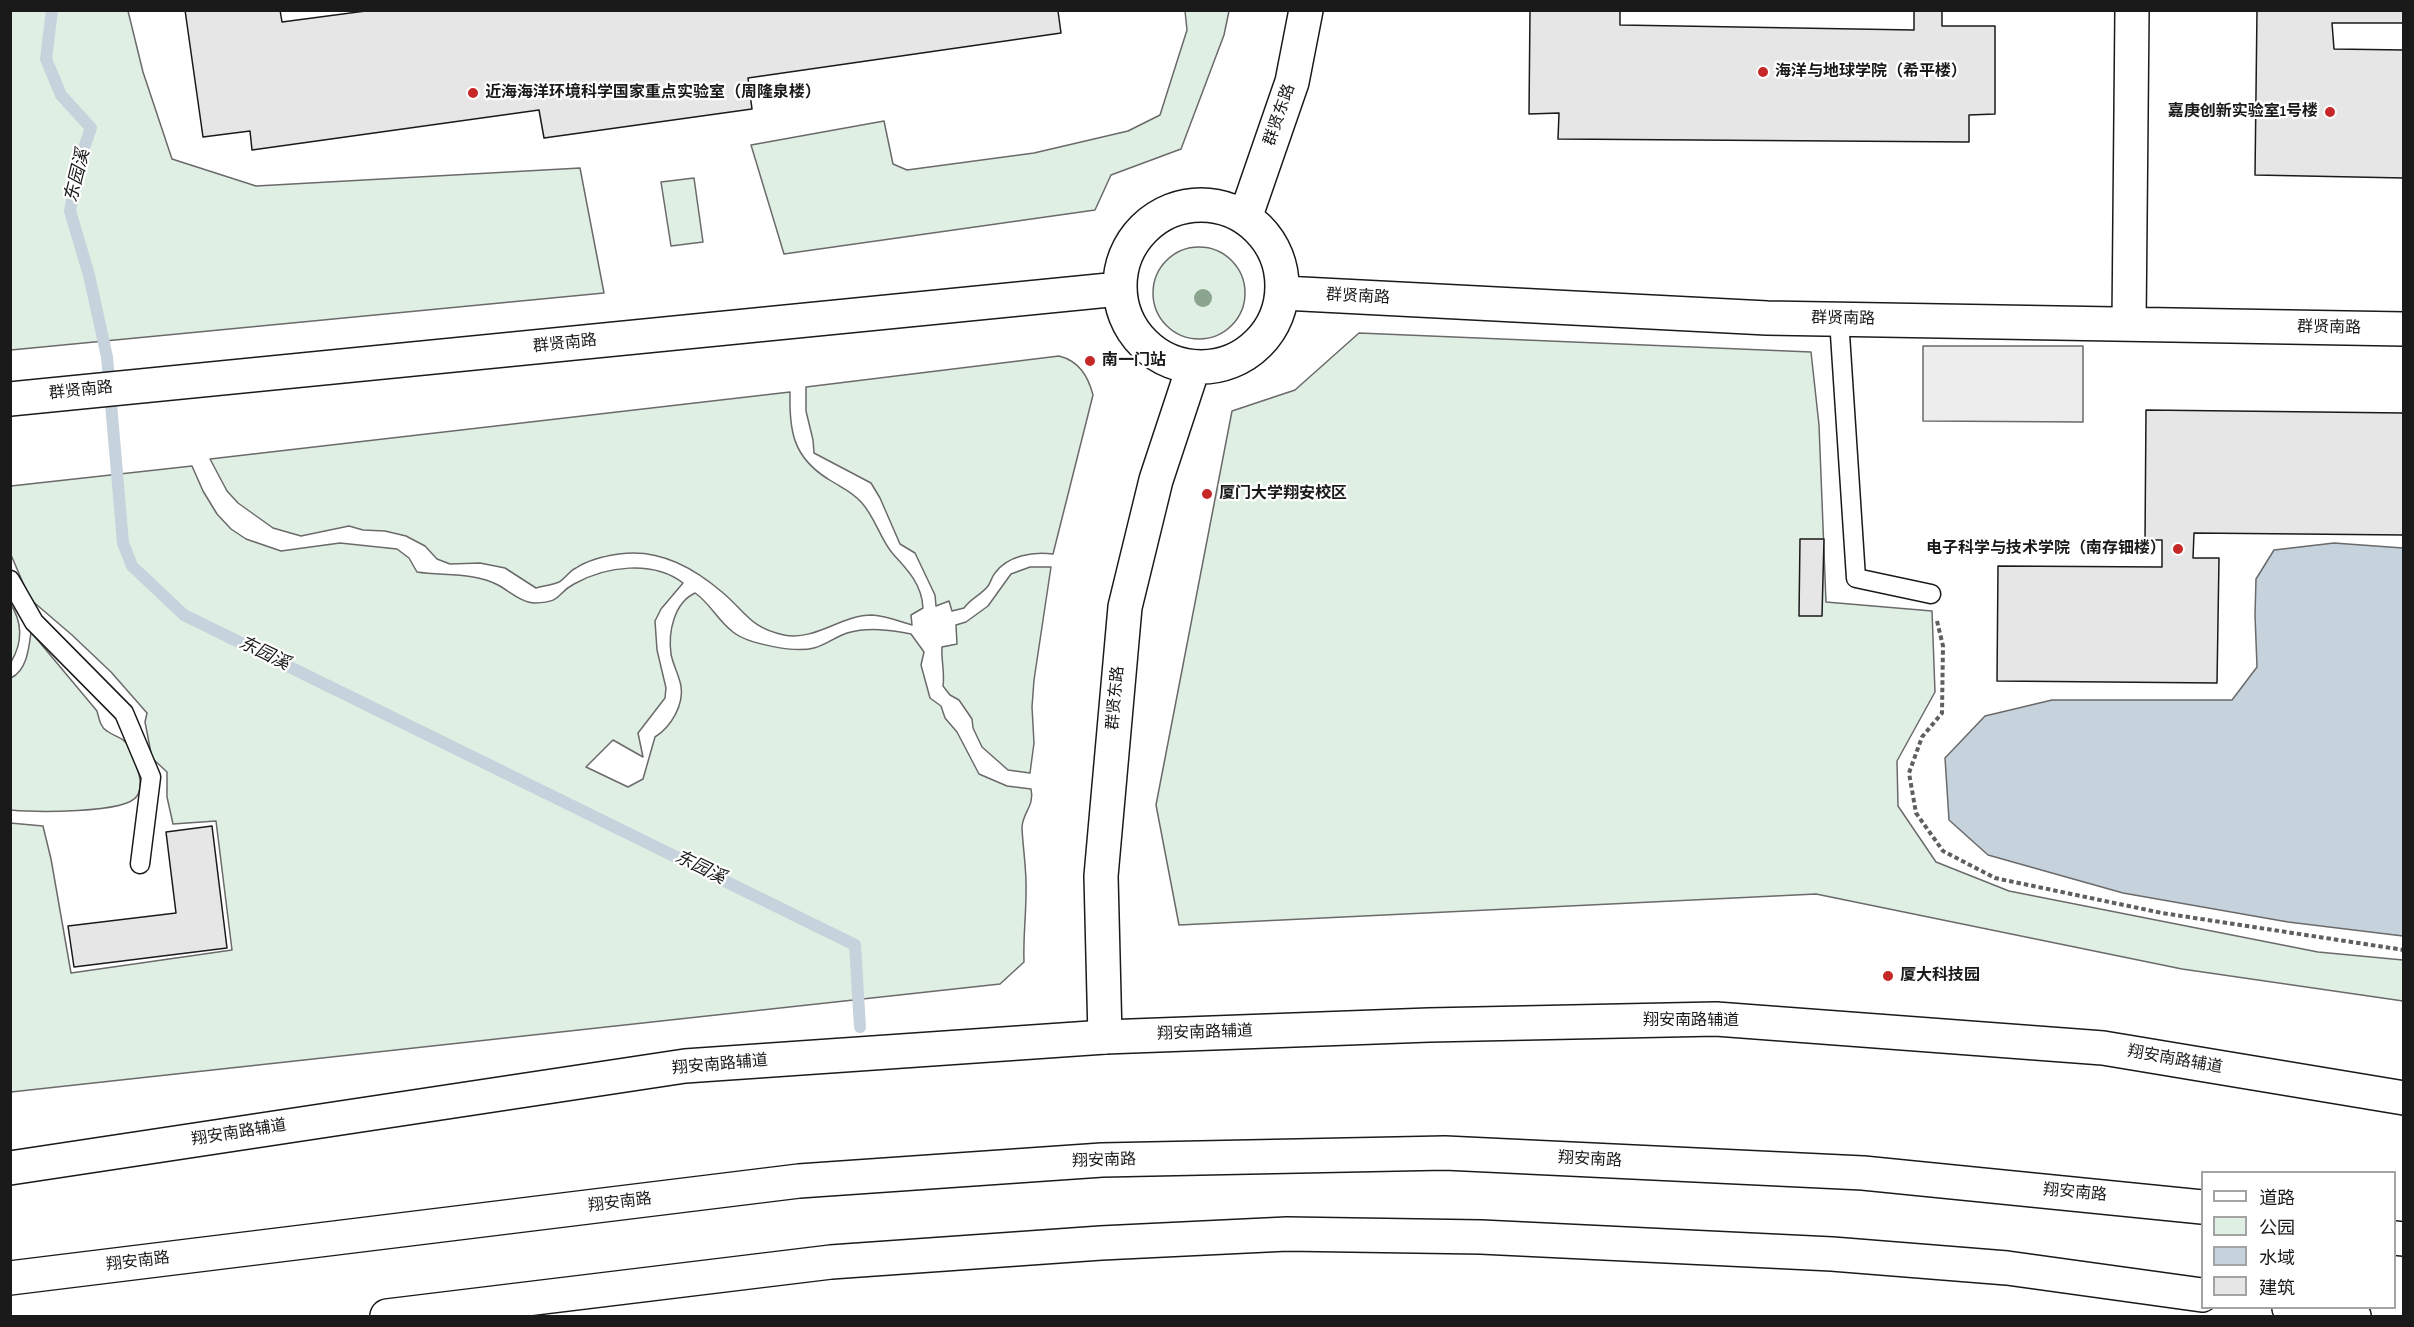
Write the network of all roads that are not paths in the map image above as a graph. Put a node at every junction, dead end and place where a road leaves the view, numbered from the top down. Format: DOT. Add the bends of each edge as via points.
graph roads {
  1 [pos="1306,10"];
  2 [pos="2132,10"];
  3 [pos="1245,218"];
  4 [pos="1119,289"];
  5 [pos="1283,293"];
  6 [pos="1839,319"];
  7 [pos="2130,324"];
  8 [pos="2403,329"];
  9 [pos="1193,368"];
  10 [pos="10,399"];
  11 [pos="10,580"];
  12 [pos="1931,594"];
  13 [pos="140,864"];
  14 [pos="1105,1037"];
  15 [pos="2403,1098"];
  16 [pos="10,1168"];
  17 [pos="2201,1207"];
  18 [pos="10,1278"];
  19 [pos="2201,1295"];
  20 [pos="2296,1309"];
  21 [pos="387,1317"];
  22 [pos="2354,1317"];
  1 -- 3 [label="main road, 群贤东路" via="1292,82"];
  2 -- 7 [label="main road"];
  3 -- 4 [label="main road" via="1219,207 1190,205 1162,214 1140,231 1123,260"];
  3 -- 5 [label="main road" via="1266,236 1280,261"];
  4 -- 9 [label="main road" via="1126,320 1142,344 1165,361"];
  4 -- 10 [label="main road, 群贤南路"];
  5 -- 6 [label="main road, 群贤南路"];
  5 -- 9 [label="main road" via="1273,326 1259,345 1235,361"];
  6 -- 7 [label="main road, 群贤南路"];
  6 -- 12 [label="lane" via="1856,578"];
  7 -- 8 [label="main road, 群贤南路"];
  9 -- 14 [label="main road, 群贤东路" via="1156,480 1125,607 1101,876"];
  11 -- 13 [label="lane" via="34,622 124,713 151,777"];
  14 -- 15 [label="main road, 翔安南路辅道" via="1716,1019 2103,1048"];
  14 -- 16 [label="main road, 翔安南路辅道" via="685,1066"];
  17 -- 18 [label="main road, 翔安南路" via="1863,1173 1445,1153 1102,1160 799,1181"];
  19 -- 21 [label="main road" via="2007,1268 1832,1254 1481,1237 1276,1235 831,1262"];
  20 -- 22 [label="main road"];
}
